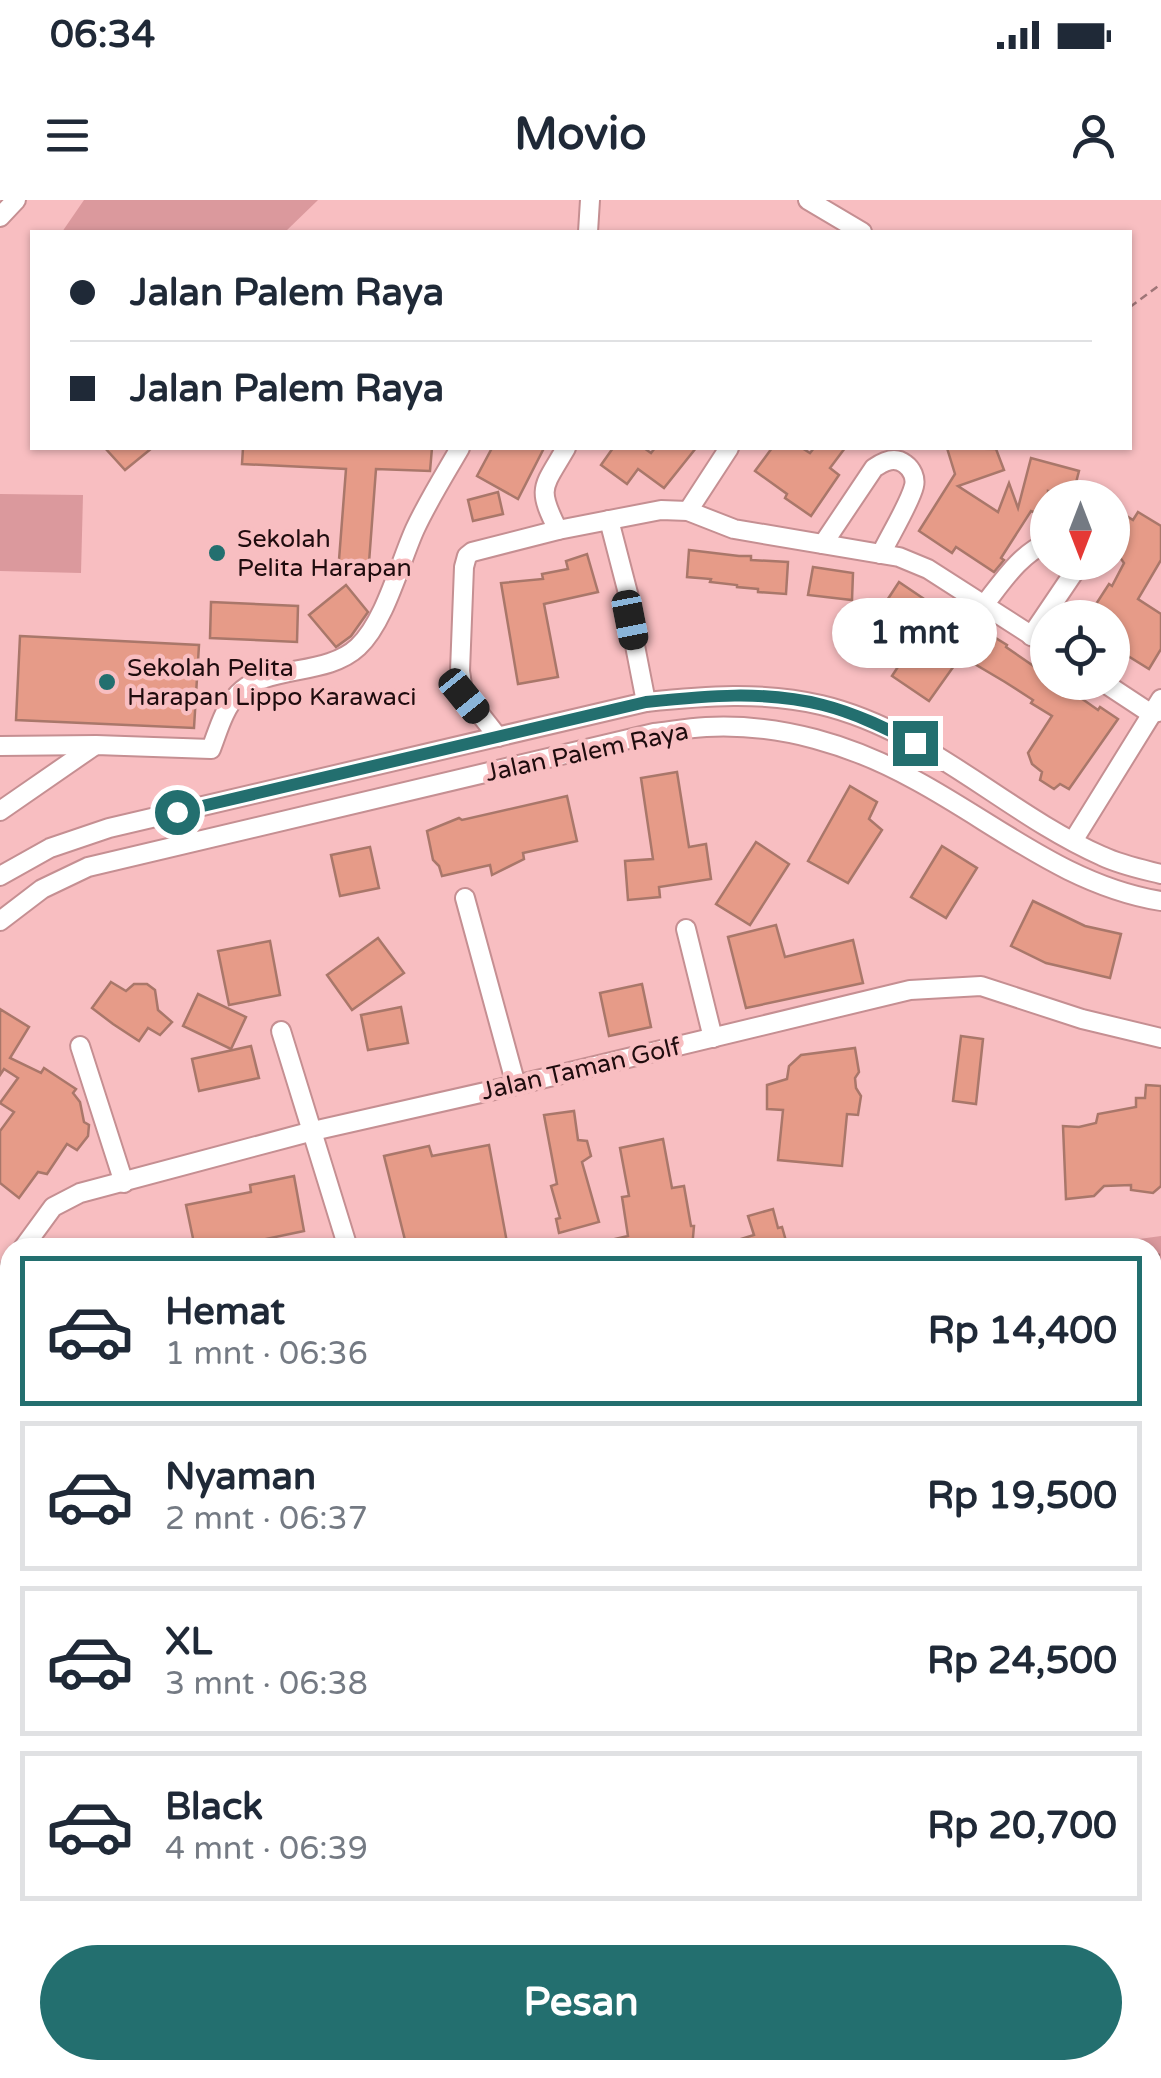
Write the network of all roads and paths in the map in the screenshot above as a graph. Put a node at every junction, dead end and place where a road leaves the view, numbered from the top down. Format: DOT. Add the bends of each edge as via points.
graph roads {
  1 [pos="16,200"];
  2 [pos="590,200"];
  3 [pos="808,200"];
  4 [pos="0,217"];
  5 [pos="588,230"];
  6 [pos="859,230"];
  7 [pos="1161,284"];
  8 [pos="1132,306"];
  9 [pos="459,450"];
  10 [pos="565,450"];
  11 [pos="728,450"];
  12 [pos="688,511"];
  13 [pos="609,520"];
  14 [pos="558,530"];
  15 [pos="823,544"];
  16 [pos="1030,552"];
  17 [pos="880,554"];
  18 [pos="984,605"];
  19 [pos="1030,635"];
  20 [pos="1130,695"];
  21 [pos="651,702"];
  22 [pos="1158,708"];
  23 [pos="498,737"];
  24 [pos="96,745"];
  25 [pos="0,746"];
  26 [pos="0,811"];
  27 [pos="1073,842"];
  28 [pos="1161,874"];
  29 [pos="0,876"];
  30 [pos="464,898"];
  31 [pos="1161,901"];
  32 [pos="0,921"];
  33 [pos="686,929"];
  34 [pos="281,1031"];
  35 [pos="713,1038"];
  36 [pos="1161,1038"];
  37 [pos="80,1046"];
  38 [pos="516,1085"];
  39 [pos="314,1131"];
  40 [pos="124,1183"];
  41 [pos="30,1238"];
  42 [pos="345,1238"];
  1 -- 4 [label="street"];
  2 -- 5 [label="street"];
  3 -- 6 [label="street"];
  7 -- 8 [label="path"];
  9 -- 24 [label="street" via="374,626 356,649 328,664 251,683 231,702 211,749"];
  10 -- 14 [label="street" via="544,490"];
  11 -- 12 [label="street"];
  12 -- 13 [label="street"];
  12 -- 15 [label="street" via="734,530"];
  13 -- 14 [label="street"];
  13 -- 21 [label="street"];
  14 -- 23 [label="street" via="472,552 465,562 464,696"];
  15 -- 17 [label="street"];
  15 -- 17 [label="street" via="874,468 897,460 912,472 914,486"];
  16 -- 18 [label="street"];
  17 -- 18 [label="street" via="928,569"];
  18 -- 19 [label="street"];
  20 -- 22 [label="street"];
  21 -- 23 [label="street, Jalan Palem Raya"];
  21 -- 27 [label="street, Jalan Palem Raya" via="767,696 821,704 915,743"];
  22 -- 27 [label="street"];
  23 -- 29 [label="street, Jalan Palem Raya" via="109,828 50,848"];
  24 -- 25 [label="street"];
  24 -- 26 [label="street"];
  27 -- 28 [label="street, Jalan Palem Raya"];
  30 -- 38 [label="street"];
  31 -- 32 [label="street, Jalan Palem Raya" via="1094,884 854,750 760,728 707,727 88,867 42,889"];
  33 -- 35 [label="street"];
  34 -- 39 [label="street"];
  35 -- 36 [label="street, Jalan Taman Golf" via="910,990 982,986"];
  35 -- 38 [label="street, Jalan Taman Golf"];
  37 -- 40 [label="street"];
  38 -- 39 [label="street, Jalan Taman Golf"];
  39 -- 40 [label="street, Jalan Taman Golf"];
  39 -- 42 [label="street"];
  40 -- 41 [label="street, Jalan Taman Golf" via="53,1207"];
}
